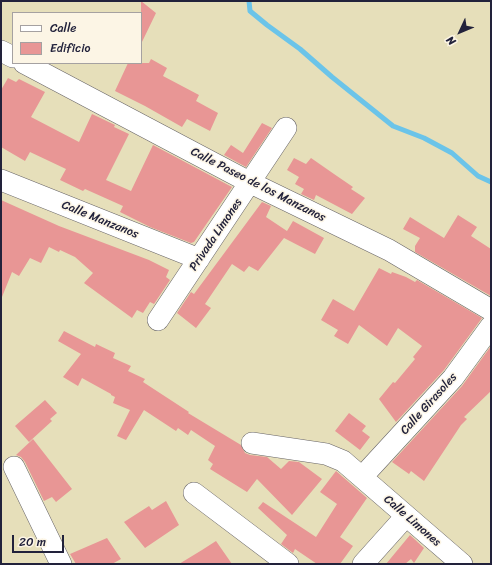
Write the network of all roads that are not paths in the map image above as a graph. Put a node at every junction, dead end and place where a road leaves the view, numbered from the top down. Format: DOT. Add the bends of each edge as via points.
graph roads {
  1 [pos="1,51"];
  2 [pos="12,56"];
  3 [pos="26,64"];
  4 [pos="286,128"];
  5 [pos="1,180"];
  6 [pos="251,183"];
  7 [pos="199,259"];
  8 [pos="491,310"];
  9 [pos="158,320"];
  10 [pos="491,326"];
  11 [pos="252,443"];
  12 [pos="14,467"];
  13 [pos="362,478"];
  14 [pos="194,493"];
  15 [pos="406,516"];
  16 [pos="61,564"];
  17 [pos="288,564"];
  18 [pos="363,564"];
  19 [pos="462,564"];
  1 -- 2 [label="street"];
  3 -- 6 [label="street, Calle Paseo de los Manzanos"];
  4 -- 6 [label="street, Privada Limones"];
  5 -- 7 [label="street, Calle Manzanos"];
  6 -- 7 [label="street, Privada Limones"];
  6 -- 8 [label="street, Calle Paseo de los Manzanos" via="389,250"];
  7 -- 9 [label="street, Privada Limones"];
  10 -- 13 [label="street, Calle Girasoles" via="453,378"];
  11 -- 13 [label="street" via="326,454 343,462"];
  12 -- 16 [label="street"];
  13 -- 15 [label="street, Calle Limones"];
  14 -- 17 [label="street"];
  15 -- 18 [label="street"];
  15 -- 19 [label="street, Calle Limones"];
}
